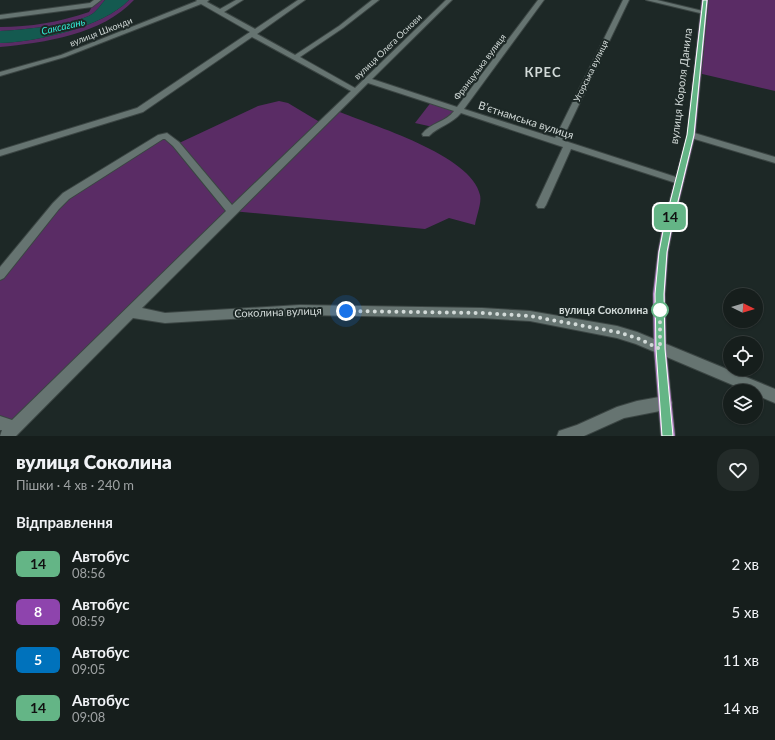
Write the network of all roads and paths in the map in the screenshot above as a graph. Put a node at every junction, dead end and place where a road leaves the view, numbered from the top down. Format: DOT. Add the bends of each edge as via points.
graph roads {
  1 [pos="240,0"];
  2 [pos="302,0"];
  3 [pos="376,0"];
  4 [pos="449,0"];
  5 [pos="541,0"];
  6 [pos="626,0"];
  7 [pos="648,0"];
  8 [pos="705,0"];
  9 [pos="202,1"];
  10 [pos="96,2"];
  11 [pos="219,12"];
  12 [pos="704,12"];
  13 [pos="0,17"];
  14 [pos="254,33"];
  15 [pos="294,58"];
  16 [pos="0,74"];
  17 [pos="367,80"];
  18 [pos="356,91"];
  19 [pos="459,110"];
  20 [pos="426,134"];
  21 [pos="690,135"];
  22 [pos="557,142"];
  23 [pos="568,145"];
  24 [pos="0,153"];
  25 [pos="775,160"];
  26 [pos="679,181"];
  27 [pos="541,205"];
  28 [pos="232,211"];
  29 [pos="0,276"];
  30 [pos="132,312"];
  31 [pos="660,349"];
  32 [pos="775,396"];
  33 [pos="665,403"];
  34 [pos="0,423"];
  35 [pos="10,432"];
  36 [pos="564,436"];
  37 [pos="668,436"];
  1 -- 11 [label="street"];
  2 -- 14 [label="street"];
  3 -- 15 [label="street"];
  4 -- 17 [label="street, вулиця Олега Основи"];
  5 -- 19 [label="street, Французька вулиця"];
  6 -- 22 [label="street, Угорська вулиця"];
  7 -- 12 [label="street"];
  8 -- 12 [label="main road, вулиця Короля Данила"];
  9 -- 11 [label="street, вулиця Олега Основи"];
  9 -- 16 [label="street, вулиця Шконди" via="63,56"];
  10 -- 13 [label="street"];
  11 -- 14 [label="street, вулиця Олега Основи"];
  12 -- 21 [label="main road, вулиця Короля Данила"];
  14 -- 15 [label="street, вулиця Олега Основи"];
  14 -- 24 [label="street" via="140,110"];
  15 -- 18 [label="street, вулиця Олега Основи"];
  17 -- 18 [label="street, вулиця Олега Основи"];
  17 -- 19 [label="street, Вʼєтнамська вулиця"];
  18 -- 28 [label="street"];
  19 -- 20 [label="street, Французька вулиця" via="453,118 433,127"];
  19 -- 22 [label="street, Вʼєтнамська вулиця"];
  21 -- 25 [label="street"];
  21 -- 26 [label="main road, вулиця Короля Данила"];
  22 -- 23 [label="street, Вʼєтнамська вулиця"];
  23 -- 26 [label="street, Вʼєтнамська вулиця"];
  23 -- 27 [label="street"];
  26 -- 31 [label="main road, вулиця Короля Данила" via="663,252 659,294"];
  28 -- 29 [label="street" via="176,144 167,136 161,137 66,196"];
  28 -- 30 [label="street"];
  30 -- 31 [label="street, Соколина вулиця" via="166,318 300,310 530,316 617,332"];
  30 -- 35 [label="street"];
  31 -- 32 [label="street, Соколина вулиця"];
  31 -- 33 [label="main road, вулиця Короля Данила"];
  33 -- 36 [label="street" via="637,407"];
  33 -- 37 [label="main road, вулиця Короля Данила"];
  34 -- 35 [label="street"];
}
